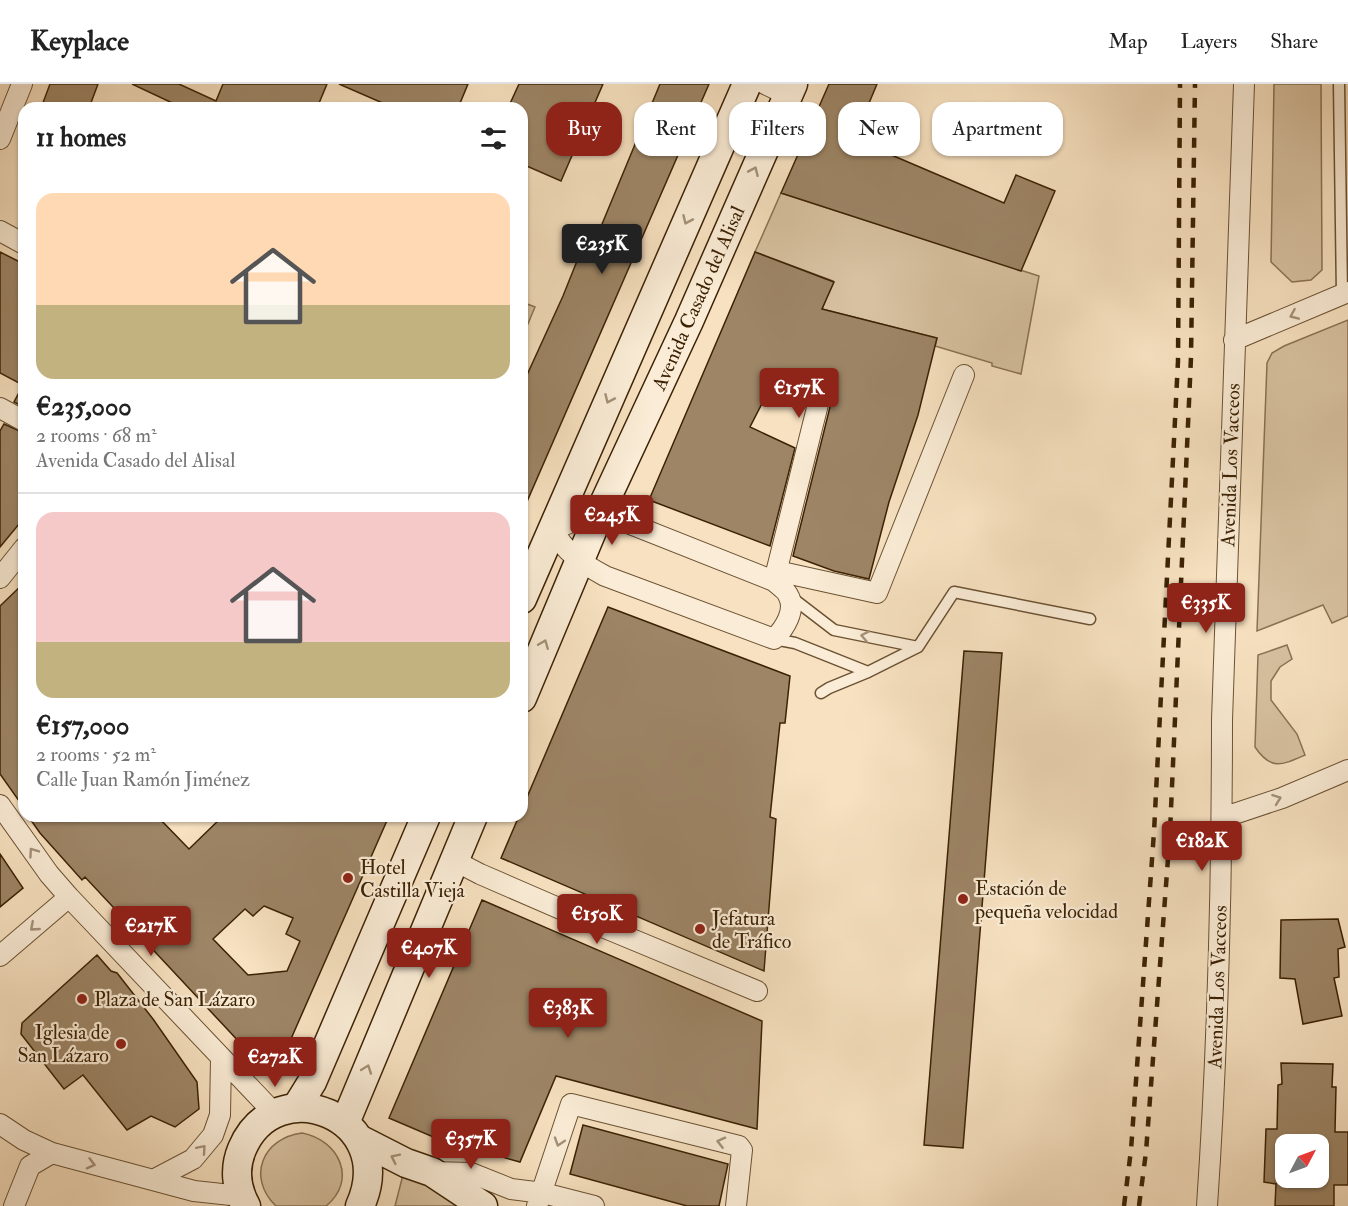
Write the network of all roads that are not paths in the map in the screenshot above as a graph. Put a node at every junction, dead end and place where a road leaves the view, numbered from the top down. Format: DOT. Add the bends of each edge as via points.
graph roads {
  1 [pos="22,84"];
  2 [pos="747,84"];
  3 [pos="1244,84"];
  4 [pos="1339,84"];
  5 [pos="782,88"];
  6 [pos="0,139"];
  7 [pos="0,231"];
  8 [pos="18,241"];
  9 [pos="1345,294"];
  10 [pos="1234,340"];
  11 [pos="964,375"];
  12 [pos="820,396"];
  13 [pos="0,408"];
  14 [pos="18,418"];
  15 [pos="600,512"];
  16 [pos="553,529"];
  17 [pos="18,556"];
  18 [pos="580,562"];
  19 [pos="775,576"];
  20 [pos="0,578"];
  21 [pos="528,585"];
  22 [pos="788,595"];
  23 [pos="1090,619"];
  24 [pos="774,639"];
  25 [pos="918,647"];
  26 [pos="868,672"];
  27 [pos="528,684"];
  28 [pos="821,693"];
  29 [pos="1348,770"];
  30 [pos="0,805"];
  31 [pos="1222,818"];
  32 [pos="423,822"];
  33 [pos="471,822"];
  34 [pos="455,861"];
  35 [pos="69,897"];
  36 [pos="0,956"];
  37 [pos="758,992"];
  38 [pos="221,1058"];
  39 [pos="285,1111"];
  40 [pos="0,1124"];
  41 [pos="352,1131"];
  42 [pos="52,1153"];
  43 [pos="432,1172"];
  44 [pos="153,1180"];
  45 [pos="540,1200"];
  46 [pos="243,1201"];
  47 [pos="0,1202"];
  48 [pos="3,1206"];
  49 [pos="15,1206"];
  50 [pos="360,1206"];
  51 [pos="483,1206"];
  52 [pos="594,1206"];
  53 [pos="736,1206"];
  54 [pos="1207,1206"];
  1 -- 6 [label="street"];
  2 -- 16 [label="main road, Avenida Casado del Alisal, one-way"];
  3 -- 10 [label="street, Avenida Los Vacceos"];
  4 -- 9 [label="lane"];
  15 -- 5 [label="main road, Avenida Casado del Alisal, one-way" via="689,321"];
  7 -- 8 [label="street"];
  9 -- 10 [label="street, one-way"];
  10 -- 31 [label="street, Avenida Los Vacceos"];
  11 -- 19 [label="street" via="877,592"];
  12 -- 19 [label="street"];
  13 -- 14 [label="street"];
  15 -- 16 [label="street"];
  15 -- 18 [label="main road, Avenida Casado del Alisal"];
  15 -- 19 [label="street"];
  16 -- 18 [label="street" via="559,542"];
  16 -- 21 [label="main road, Avenida Casado del Alisal"];
  17 -- 20 [label="street"];
  18 -- 24 [label="street" via="605,576"];
  27 -- 18 [label="main road, Avenida Casado del Alisal, one-way"];
  19 -- 22 [label="street"];
  22 -- 24 [label="street" via="791,606 785,627"];
  25 -- 22 [label="lane, one-way" via="834,630"];
  23 -- 25 [label="lane" via="954,592"];
  24 -- 26 [label="lane" via="795,643"];
  25 -- 26 [label="lane"];
  26 -- 28 [label="lane"];
  31 -- 29 [label="street, one-way"];
  35 -- 30 [label="street, one-way"];
  31 -- 54 [label="street, Avenida Los Vacceos" via="1215,1088"];
  32 -- 39 [label="main road" via="312,1082"];
  33 -- 34 [label="main road"];
  34 -- 37 [label="street"];
  41 -- 34 [label="main road, one-way" via="361,1087 390,1010"];
  35 -- 36 [label="street, one-way"];
  35 -- 38 [label="street"];
  38 -- 39 [label="street"];
  44 -- 38 [label="street, one-way" via="193,1160 213,1135 220,1115"];
  39 -- 41 [label="main road" via="313,1108 330,1113"];
  39 -- 46 [label="main road" via="259,1124 246,1139 237,1177"];
  40 -- 42 [label="street"];
  43 -- 41 [label="main road, one-way" via="406,1163"];
  41 -- 50 [label="main road" via="366,1156 368,1174"];
  42 -- 44 [label="street, one-way"];
  42 -- 49 [label="street" via="30,1166"];
  43 -- 45 [label="street" via="471,1173"];
  43 -- 51 [label="main road"];
  44 -- 46 [label="street"];
  45 -- 52 [label="street"];
  53 -- 45 [label="street, one-way" via="739,1146 571,1104"];
  47 -- 48 [label="street"];
}
